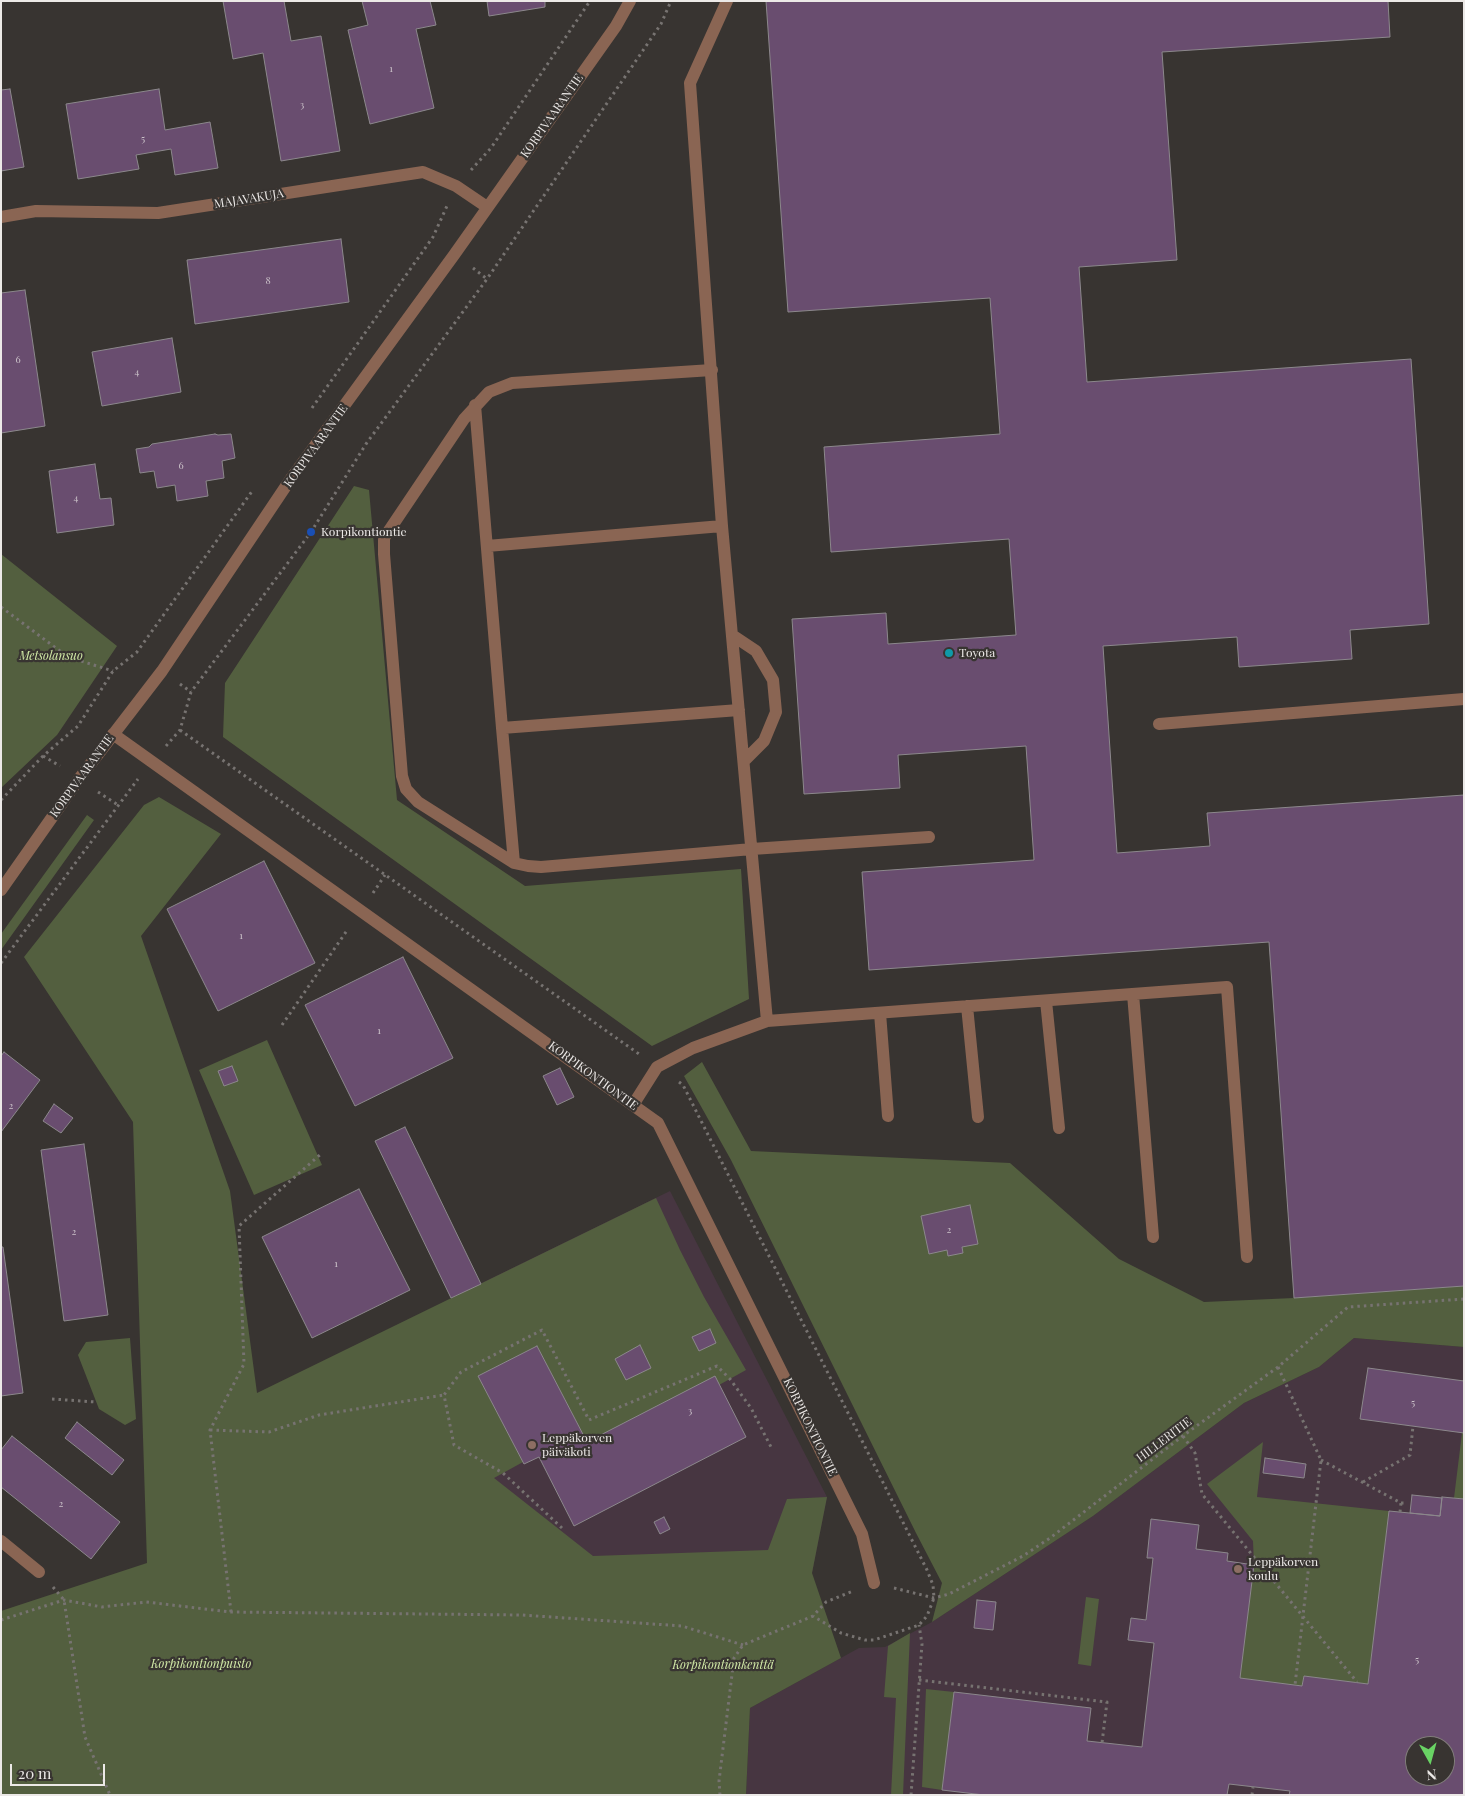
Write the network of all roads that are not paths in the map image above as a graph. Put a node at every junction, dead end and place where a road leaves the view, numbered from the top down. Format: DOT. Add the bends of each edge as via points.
graph roads {
  1 [pos="630,1"];
  2 [pos="727,1"];
  3 [pos="487,207"];
  4 [pos="1,217"];
  5 [pos="712,370"];
  6 [pos="475,406"];
  7 [pos="722,526"];
  8 [pos="487,546"];
  9 [pos="732,635"];
  10 [pos="1464,699"];
  11 [pos="739,710"];
  12 [pos="1159,724"];
  13 [pos="502,728"];
  14 [pos="113,734"];
  15 [pos="744,761"];
  16 [pos="929,837"];
  17 [pos="752,849"];
  18 [pos="514,863"];
  19 [pos="1,890"];
  20 [pos="1133,994"];
  21 [pos="1046,1001"];
  22 [pos="967,1006"];
  23 [pos="880,1013"];
  24 [pos="767,1021"];
  25 [pos="633,1105"];
  26 [pos="888,1116"];
  27 [pos="978,1117"];
  28 [pos="1059,1128"];
  29 [pos="1153,1236"];
  30 [pos="1247,1257"];
  31 [pos="1,1541"];
  32 [pos="39,1572"];
  33 [pos="874,1583"];
  1 -- 3 [label="street, KORPIVAARANTIE" via="616,26"];
  2 -- 5 [label="street" via="690,83"];
  3 -- 4 [label="street, MAJAVAKUJA" via="456,186 423,172 158,214 36,211"];
  3 -- 14 [label="street, KORPIVAARANTIE" via="290,480 162,671"];
  5 -- 6 [label="street" via="512,384 489,392"];
  5 -- 7 [label="street"];
  6 -- 8 [label="street"];
  6 -- 18 [label="street" via="384,538 402,776 406,789 418,802"];
  7 -- 8 [label="street"];
  7 -- 9 [label="street"];
  8 -- 13 [label="street"];
  9 -- 11 [label="street"];
  9 -- 15 [label="street" via="756,651 772,680 776,712 764,741"];
  10 -- 12 [label="street"];
  11 -- 13 [label="street"];
  11 -- 15 [label="street"];
  13 -- 18 [label="street"];
  14 -- 19 [label="street, KORPIVAARANTIE"];
  14 -- 25 [label="street, KORPIKONTIONTIE"];
  15 -- 17 [label="street"];
  16 -- 17 [label="street"];
  17 -- 18 [label="street" via="541,867"];
  17 -- 24 [label="street"];
  20 -- 21 [label="street"];
  20 -- 29 [label="street"];
  20 -- 30 [label="street" via="1227,987"];
  21 -- 22 [label="street"];
  21 -- 28 [label="street"];
  22 -- 23 [label="street"];
  22 -- 27 [label="street"];
  23 -- 24 [label="street"];
  23 -- 26 [label="street"];
  24 -- 25 [label="street" via="694,1048 657,1066"];
  25 -- 33 [label="street, KORPIKONTIONTIE" via="658,1123 862,1534"];
  31 -- 32 [label="street"];
}
